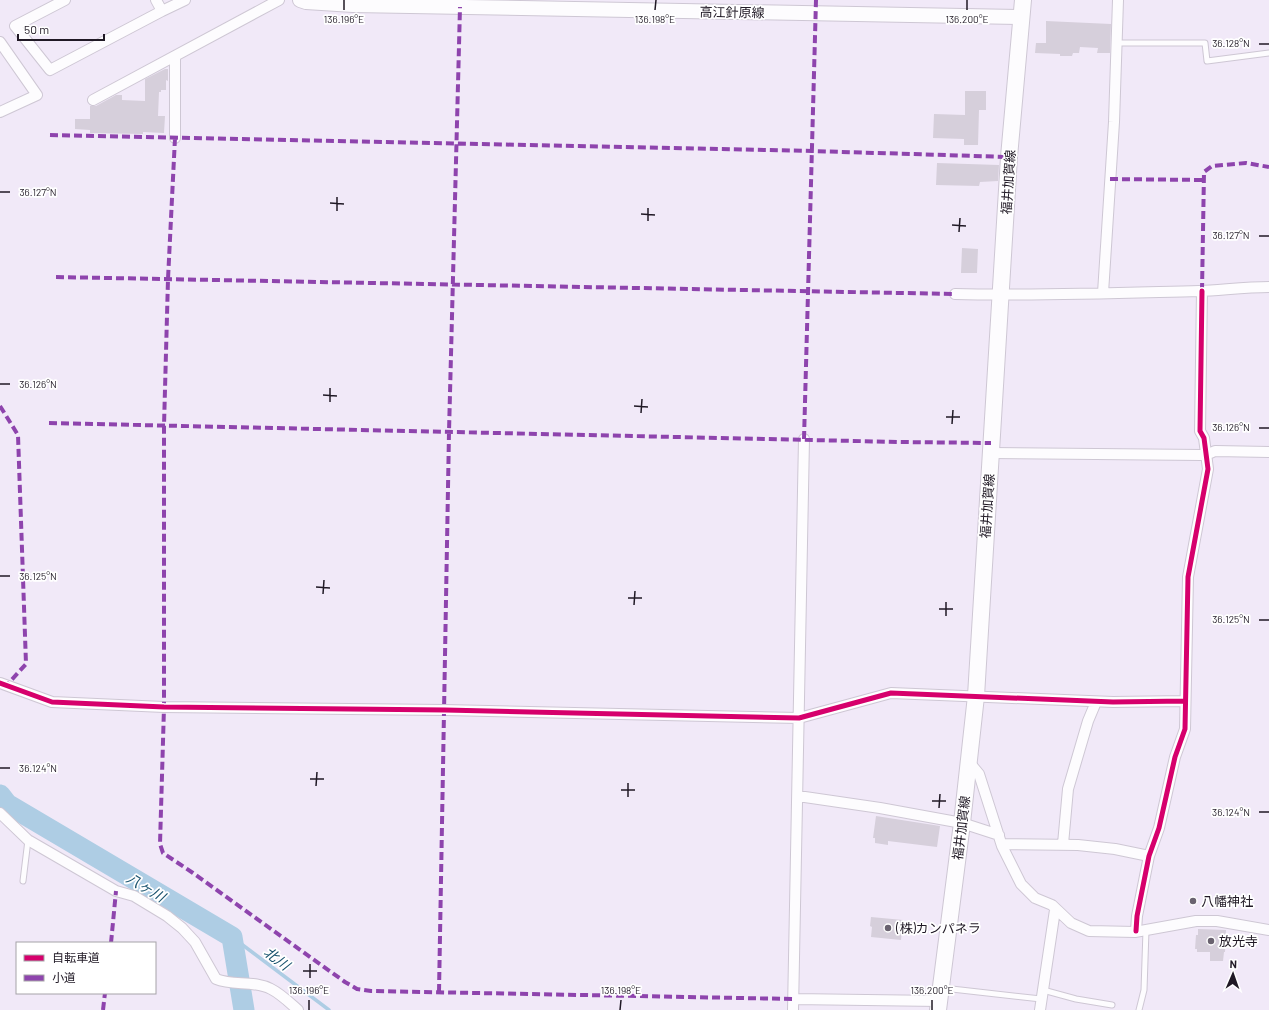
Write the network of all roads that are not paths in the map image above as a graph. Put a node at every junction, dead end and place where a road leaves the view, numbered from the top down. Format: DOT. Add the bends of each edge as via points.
graph roads {
  1 [pos="66,0"];
  2 [pos="156,0"];
  3 [pos="185,0"];
  4 [pos="279,0"];
  5 [pos="300,0"];
  6 [pos="1023,0"];
  7 [pos="1118,0"];
  8 [pos="162,11"];
  9 [pos="1021,17"];
  10 [pos="0,42"];
  11 [pos="1117,43"];
  12 [pos="1269,53"];
  13 [pos="175,56"];
  14 [pos="93,100"];
  15 [pos="0,112"];
  16 [pos="175,138"];
  17 [pos="1269,287"];
  18 [pos="1202,291"];
  19 [pos="1103,293"];
  20 [pos="955,294"];
  21 [pos="1002,295"];
  22 [pos="804,439"];
  23 [pos="1269,452"];
  24 [pos="990,453"];
  25 [pos="1206,455"];
  26 [pos="0,683"];
  27 [pos="976,696"];
  28 [pos="1185,701"];
  29 [pos="1096,702"];
  30 [pos="799,718"];
  31 [pos="969,762"];
  32 [pos="798,796"];
  33 [pos="0,813"];
  34 [pos="962,823"];
  35 [pos="1000,839"];
  36 [pos="28,840"];
  37 [pos="1063,844"];
  38 [pos="1149,856"];
  39 [pos="23,881"];
  40 [pos="1056,910"];
  41 [pos="1269,930"];
  42 [pos="1141,931"];
  43 [pos="1042,995"];
  44 [pos="793,999"];
  45 [pos="939,1000"];
  46 [pos="1112,1005"];
  47 [pos="298,1010"];
  48 [pos="793,1010"];
  49 [pos="1040,1010"];
  50 [pos="1139,1010"];
  1 -- 8 [label="street" via="14,26 50,70"];
  2 -- 8 [label="street"];
  3 -- 8 [label="street"];
  4 -- 13 [label="street"];
  5 -- 9 [label="main road, 高江針原線" via="360,5"];
  6 -- 9 [label="main road, 福井加賀線"];
  7 -- 11 [label="street"];
  9 -- 21 [label="main road, 福井加賀線" via="1009,157"];
  10 -- 15 [label="street" via="37,95"];
  11 -- 12 [label="lane" via="1205,43 1207,61"];
  11 -- 19 [label="street"];
  13 -- 14 [label="street"];
  13 -- 16 [label="street"];
  17 -- 18 [label="street"];
  18 -- 19 [label="street"];
  18 -- 25 [label="street" via="1200,431 1204,438"];
  19 -- 21 [label="street"];
  20 -- 21 [label="street"];
  21 -- 24 [label="main road, 福井加賀線"];
  22 -- 30 [label="street"];
  23 -- 25 [label="street" via="1215,451"];
  24 -- 25 [label="street"];
  24 -- 27 [label="main road, 福井加賀線"];
  25 -- 28 [label="street" via="1208,469 1188,577"];
  26 -- 30 [label="street" via="52,702 164,707"];
  27 -- 29 [label="street"];
  27 -- 30 [label="street" via="891,693"];
  27 -- 31 [label="main road, 福井加賀線"];
  28 -- 29 [label="street"];
  28 -- 38 [label="street" via="1185,729"];
  29 -- 37 [label="street" via="1068,790"];
  30 -- 32 [label="street"];
  31 -- 34 [label="main road, 福井加賀線"];
  31 -- 35 [label="street" via="979,774"];
  32 -- 34 [label="street"];
  32 -- 44 [label="street"];
  33 -- 36 [label="street"];
  34 -- 35 [label="street"];
  34 -- 45 [label="main road, 福井加賀線"];
  35 -- 37 [label="street"];
  35 -- 40 [label="street" via="1021,884 1036,898"];
  36 -- 39 [label="lane"];
  36 -- 47 [label="street" via="116,891 134,896 167,916 195,942 216,979 222,982 255,984 271,989"];
  37 -- 38 [label="street" via="1115,848"];
  38 -- 42 [label="street" via="1137,916"];
  40 -- 42 [label="street" via="1071,923 1089,931"];
  40 -- 43 [label="street"];
  41 -- 42 [label="street" via="1217,921 1196,921"];
  42 -- 50 [label="lane" via="1144,990"];
  43 -- 45 [label="lane"];
  43 -- 46 [label="lane"];
  43 -- 49 [label="street"];
  44 -- 45 [label="street"];
  44 -- 48 [label="street"];
}
